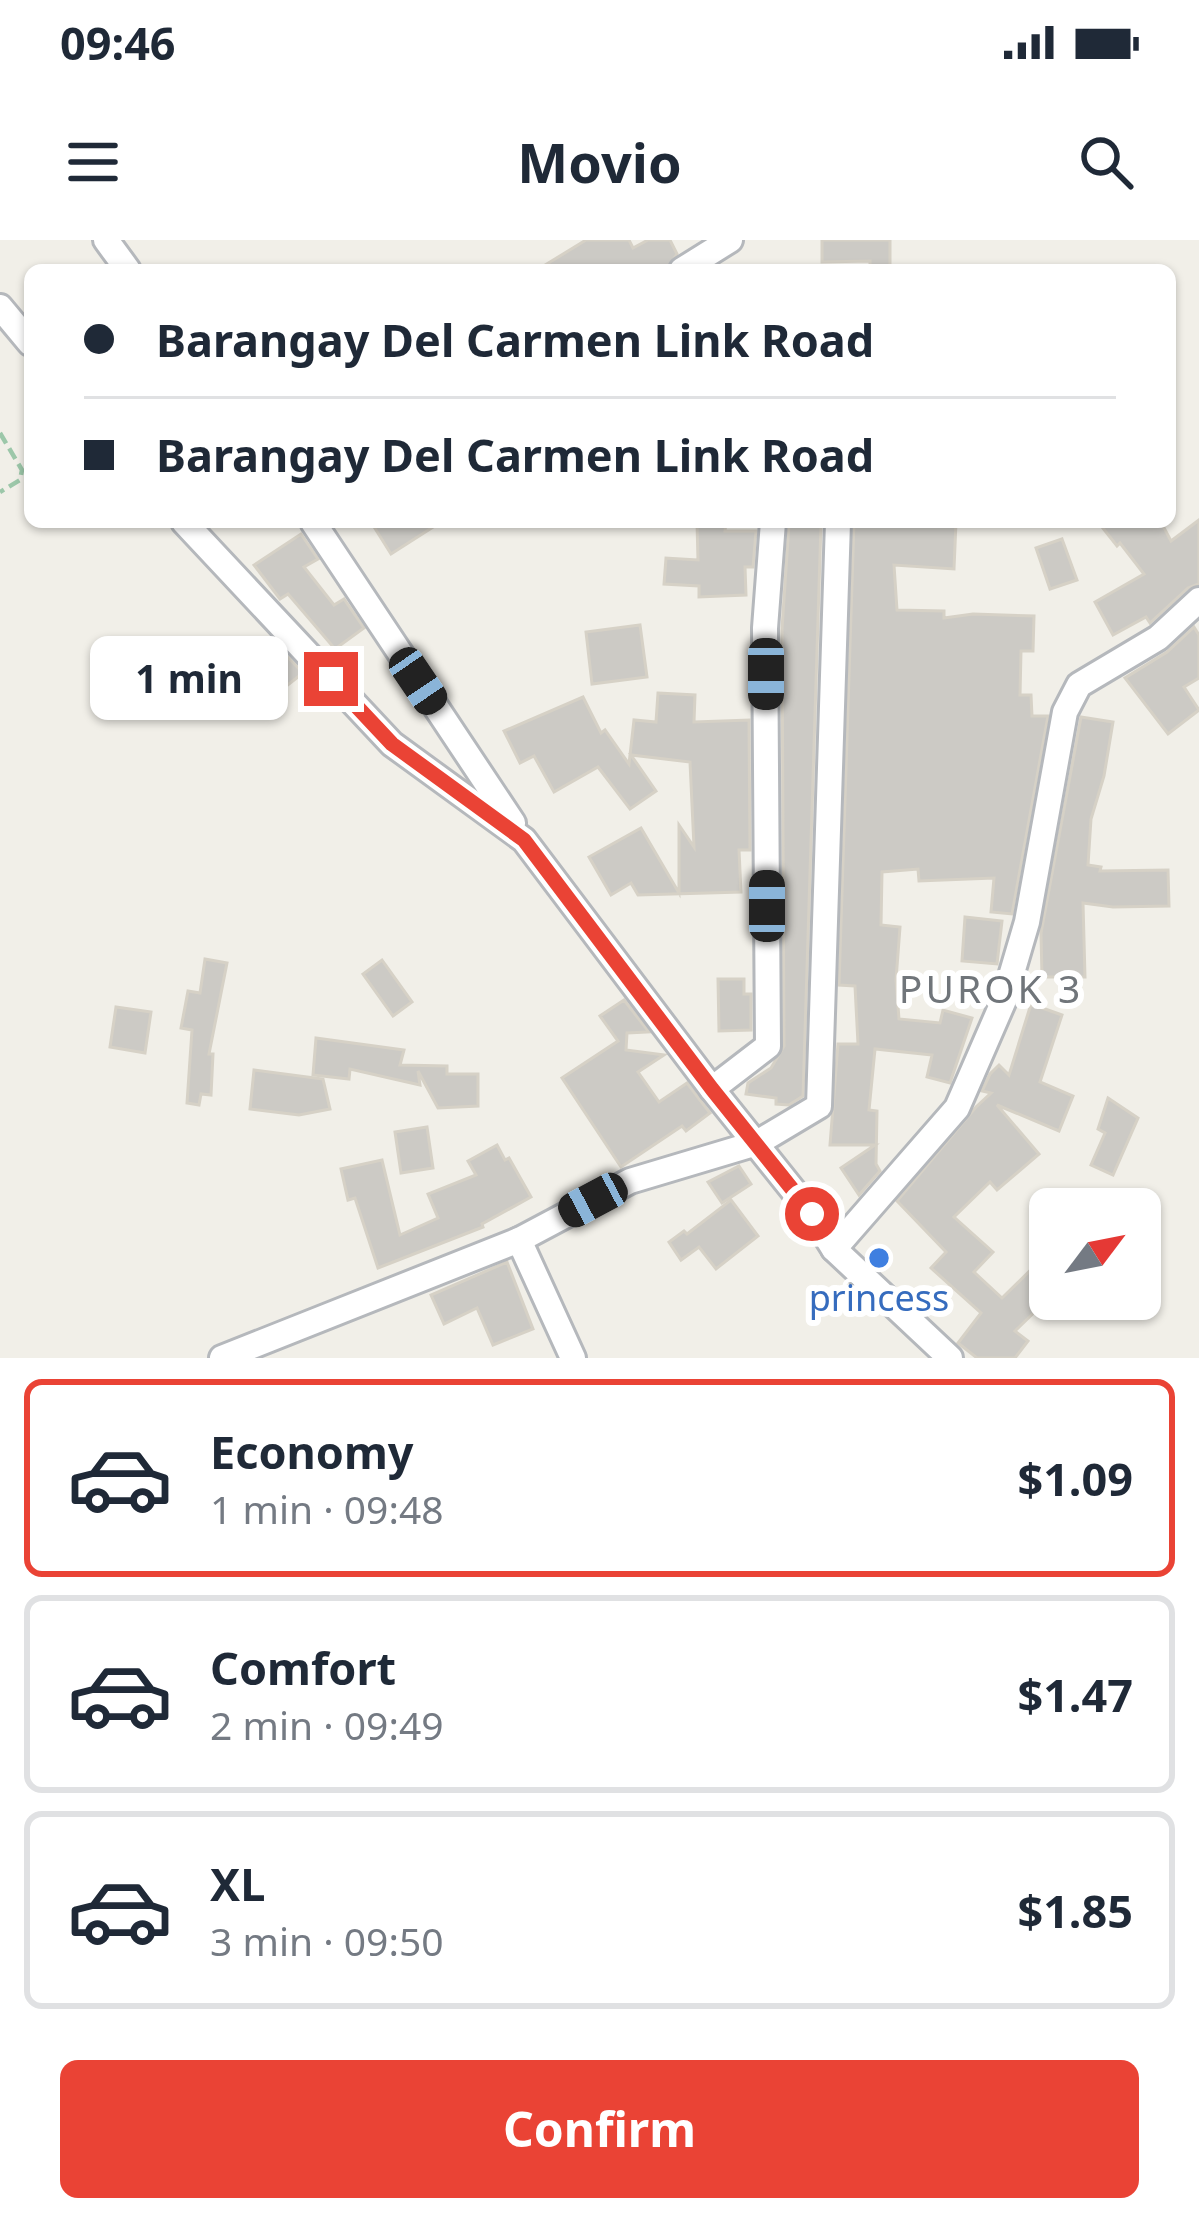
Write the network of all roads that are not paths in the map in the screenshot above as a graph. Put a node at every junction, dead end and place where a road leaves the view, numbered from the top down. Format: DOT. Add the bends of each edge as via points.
graph roads {
  1 [pos="730,240"];
  2 [pos="692,264"];
  3 [pos="0,308"];
  4 [pos="24,336"];
  5 [pos="190,528"];
  6 [pos="317,528"];
  7 [pos="773,528"];
  8 [pos="838,528"];
  9 [pos="1199,600"];
  10 [pos="524,840"];
  11 [pos="712,1089"];
  12 [pos="757,1143"];
  13 [pos="519,1240"];
  14 [pos="834,1249"];
  15 [pos="222,1358"];
  16 [pos="573,1358"];
  17 [pos="950,1358"];
  1 -- 2 [label="street"];
  3 -- 4 [label="street"];
  5 -- 10 [label="street" via="392,744"];
  6 -- 10 [label="street"];
  7 -- 11 [label="street" via="765,628 768,1046"];
  8 -- 12 [label="street" via="819,1106"];
  9 -- 14 [label="street" via="1158,638 1079,686 1065,712 1004,1000 957,1108"];
  10 -- 11 [label="street"];
  11 -- 12 [label="street"];
  12 -- 13 [label="street" via="630,1181"];
  12 -- 14 [label="street"];
  13 -- 15 [label="street"];
  13 -- 16 [label="street"];
  14 -- 17 [label="street"];
}
